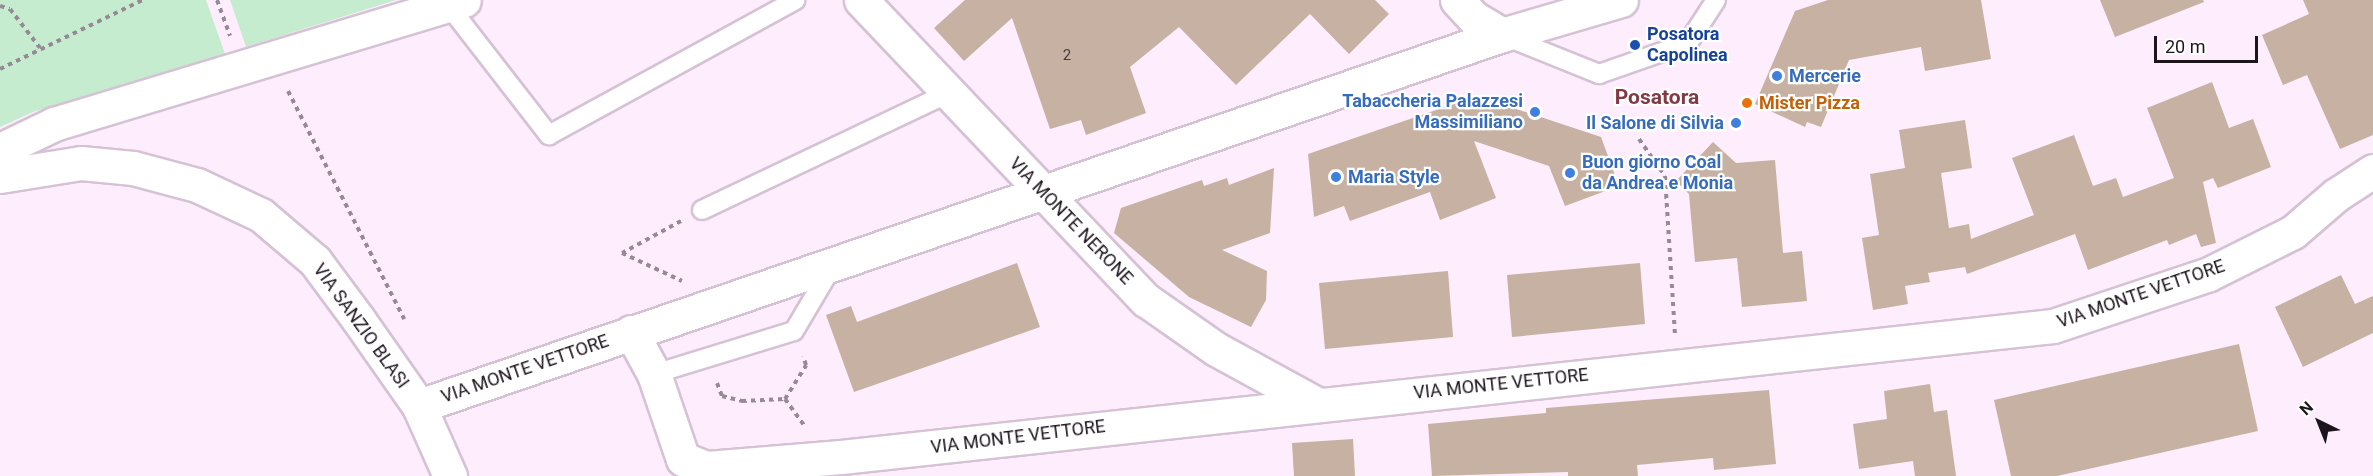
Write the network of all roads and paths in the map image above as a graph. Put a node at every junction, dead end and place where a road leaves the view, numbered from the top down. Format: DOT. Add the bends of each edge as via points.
graph roads {
  1 [pos="143,0"];
  2 [pos="796,0"];
  3 [pos="861,0"];
  4 [pos="1457,0"];
  5 [pos="1621,0"];
  6 [pos="1716,0"];
  7 [pos="456,3"];
  8 [pos="0,6"];
  9 [pos="1502,35"];
  10 [pos="40,48"];
  11 [pos="0,69"];
  12 [pos="288,91"];
  13 [pos="951,92"];
  14 [pos="1639,139"];
  15 [pos="0,150"];
  16 [pos="2373,171"];
  17 [pos="0,176"];
  18 [pos="1042,191"];
  19 [pos="702,210"];
  20 [pos="835,262"];
  21 [pos="682,281"];
  22 [pos="404,319"];
  23 [pos="631,332"];
  24 [pos="799,344"];
  25 [pos="1677,366"];
  26 [pos="654,374"];
  27 [pos="716,380"];
  28 [pos="1313,402"];
  29 [pos="419,406"];
  30 [pos="450,476"];
  1 -- 10 [label="path"];
  2 -- 7 [label="lane" via="549,135"];
  3 -- 13 [label="street, VIA MONTE NERONE"];
  4 -- 9 [label="street" via="1474,18"];
  5 -- 9 [label="street, VIA MONTE VETTORE"];
  6 -- 9 [label="lane" via="1688,43 1599,74"];
  7 -- 15 [label="street" via="54,124"];
  8 -- 10 [label="path" via="10,9"];
  9 -- 18 [label="street, VIA MONTE VETTORE"];
  10 -- 11 [label="path"];
  12 -- 22 [label="path"];
  13 -- 18 [label="street, VIA MONTE NERONE"];
  13 -- 19 [label="lane"];
  14 -- 25 [label="path" via="1665,176"];
  16 -- 25 [label="street, VIA MONTE VETTORE" via="2336,195 2293,232 2209,274 2052,326"];
  17 -- 29 [label="street, VIA SANZIO BLASI" via="81,164 134,168 197,185 261,215 315,261"];
  18 -- 20 [label="street, VIA MONTE VETTORE"];
  18 -- 28 [label="street, VIA MONTE NERONE" via="1146,300 1216,349"];
  19 -- 21 [label="path" via="622,253"];
  20 -- 23 [label="street, VIA MONTE VETTORE"];
  20 -- 26 [label="lane" via="794,331"];
  23 -- 26 [label="street, VIA MONTE VETTORE"];
  23 -- 29 [label="street, VIA MONTE VETTORE"];
  24 -- 27 [label="path" via="806,365 785,399 722,396"];
  25 -- 28 [label="street, VIA MONTE VETTORE"];
  26 -- 28 [label="street, VIA MONTE VETTORE" via="682,459 707,468"];
  29 -- 30 [label="street, VIA SANZIO BLASI"];
}
